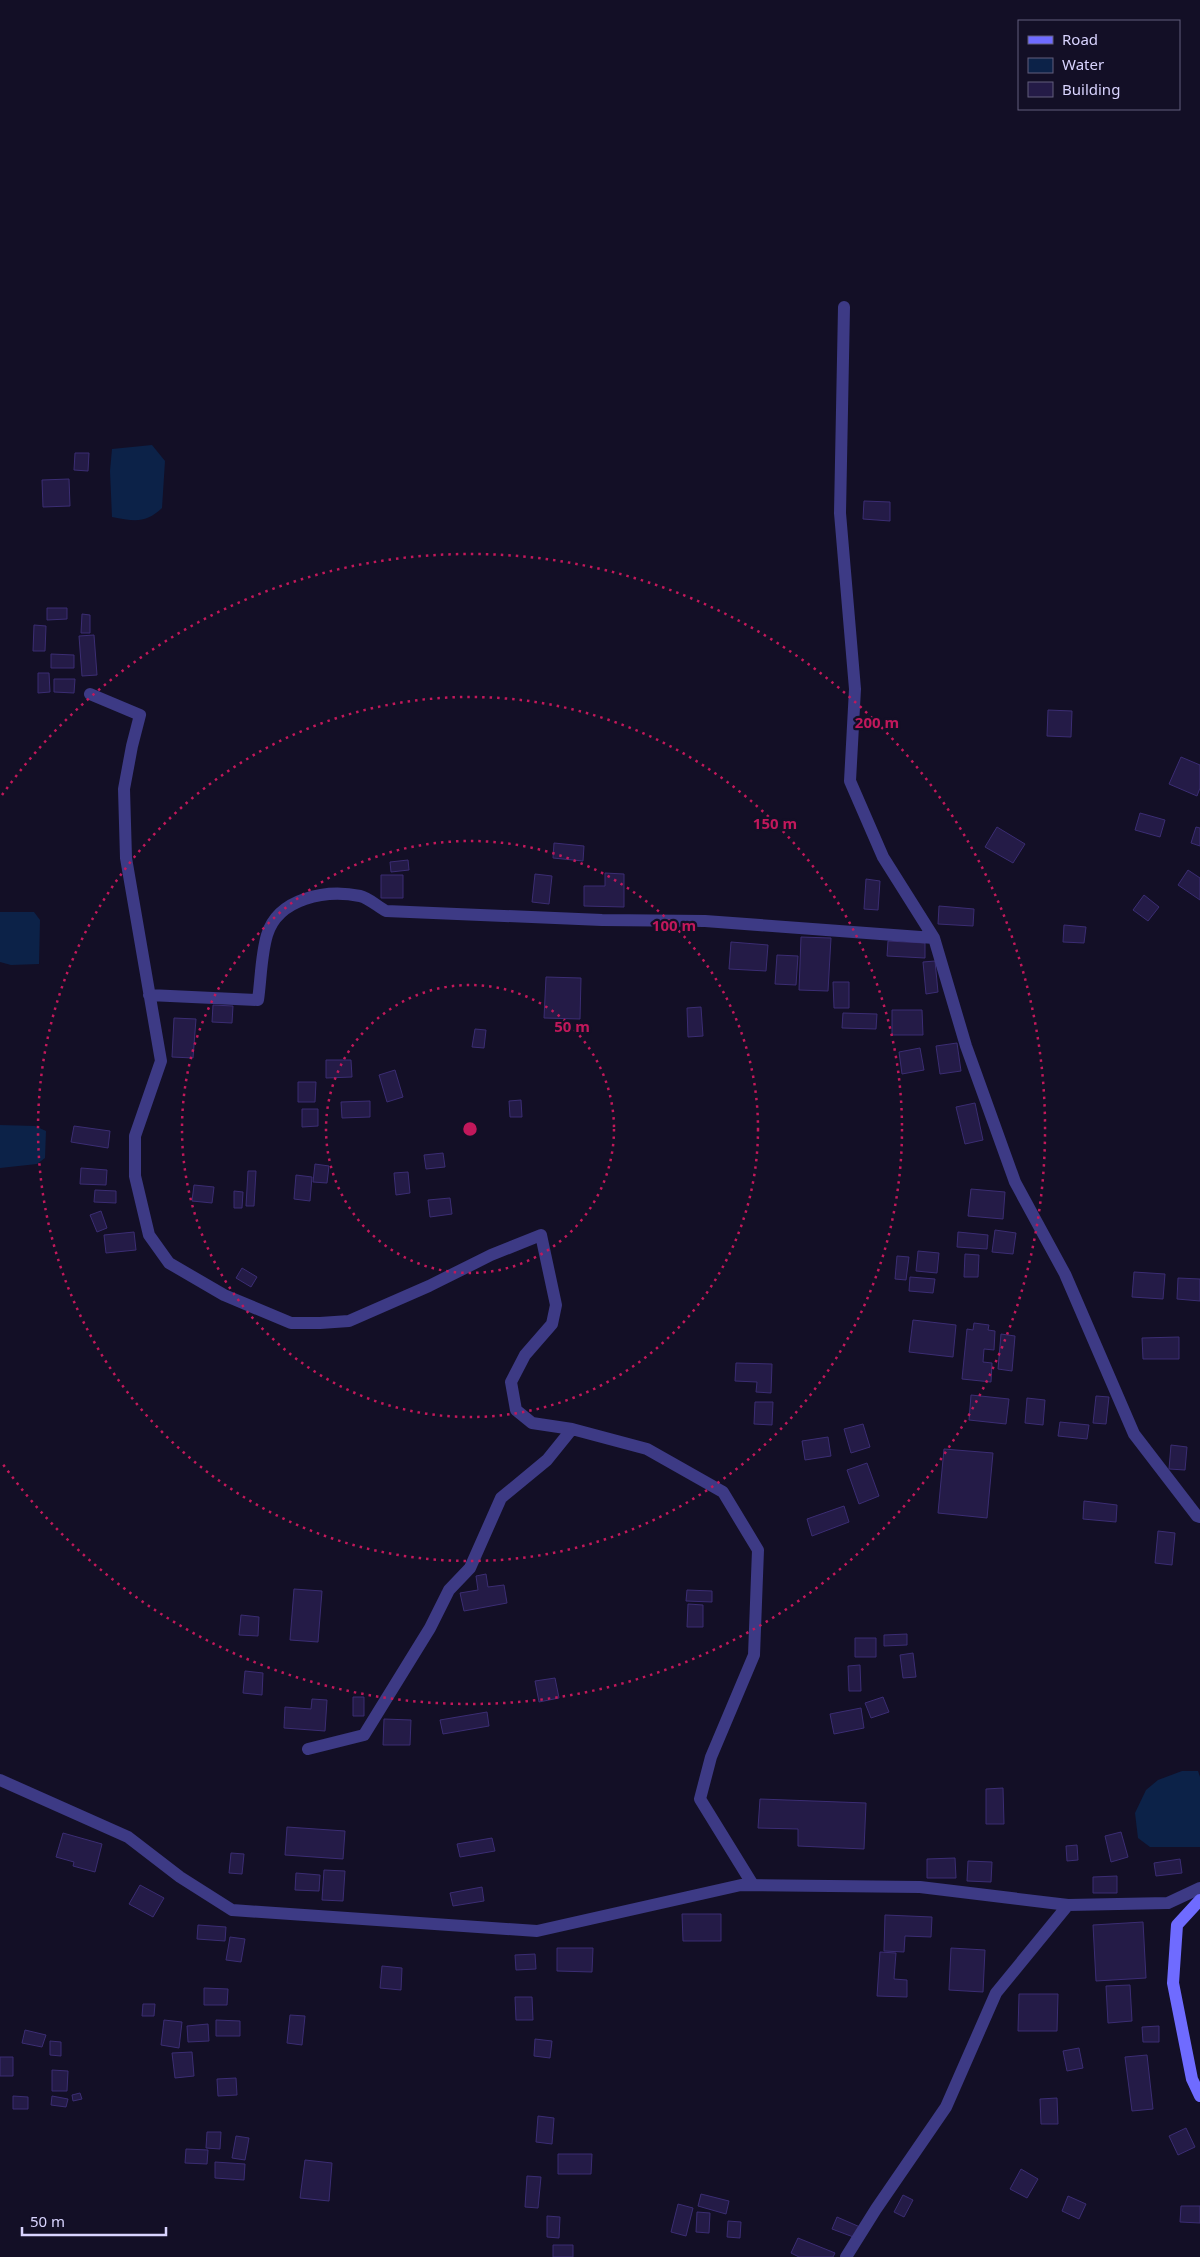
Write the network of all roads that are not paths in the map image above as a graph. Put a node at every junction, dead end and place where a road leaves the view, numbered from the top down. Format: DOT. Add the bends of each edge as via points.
graph roads {
  1 [pos="844,308"];
  2 [pos="90,694"];
  3 [pos="934,938"];
  4 [pos="149,995"];
  5 [pos="572,1429"];
  6 [pos="1200,1517"];
  7 [pos="308,1749"];
  8 [pos="0,1780"];
  9 [pos="753,1886"];
  10 [pos="1200,1888"];
  11 [pos="1200,1900"];
  12 [pos="1068,1906"];
  13 [pos="1200,2096"];
  14 [pos="846,2257"];
  1 -- 3 [label="street" via="840,513 855,688 850,781 883,857"];
  2 -- 4 [label="street" via="140,715 124,789 126,858"];
  3 -- 4 [label="street" via="705,921 386,911 362,896 332,894 301,900 280,911 267,935 258,1000"];
  3 -- 6 [label="street" via="966,1046 1015,1182 1065,1274 1134,1434"];
  4 -- 5 [label="street" via="161,1061 135,1136 135,1176 149,1235 169,1262 224,1295 291,1323 350,1321 541,1235 556,1305 552,1324 525,1355 511,1382 516,1410 532,1423"];
  5 -- 7 [label="street" via="547,1460 501,1498 470,1568 449,1590 430,1628 364,1735"];
  5 -- 9 [label="street" via="646,1449 723,1492 758,1550 754,1655 711,1757 700,1799"];
  8 -- 9 [label="street" via="128,1836 180,1877 232,1910 537,1931 741,1885"];
  9 -- 12 [label="street" via="920,1888"];
  10 -- 12 [label="street" via="1168,1903"];
  11 -- 13 [label="main road" via="1177,1925 1173,1983 1192,2079"];
  12 -- 14 [label="street" via="996,1993 946,2107"];
}
